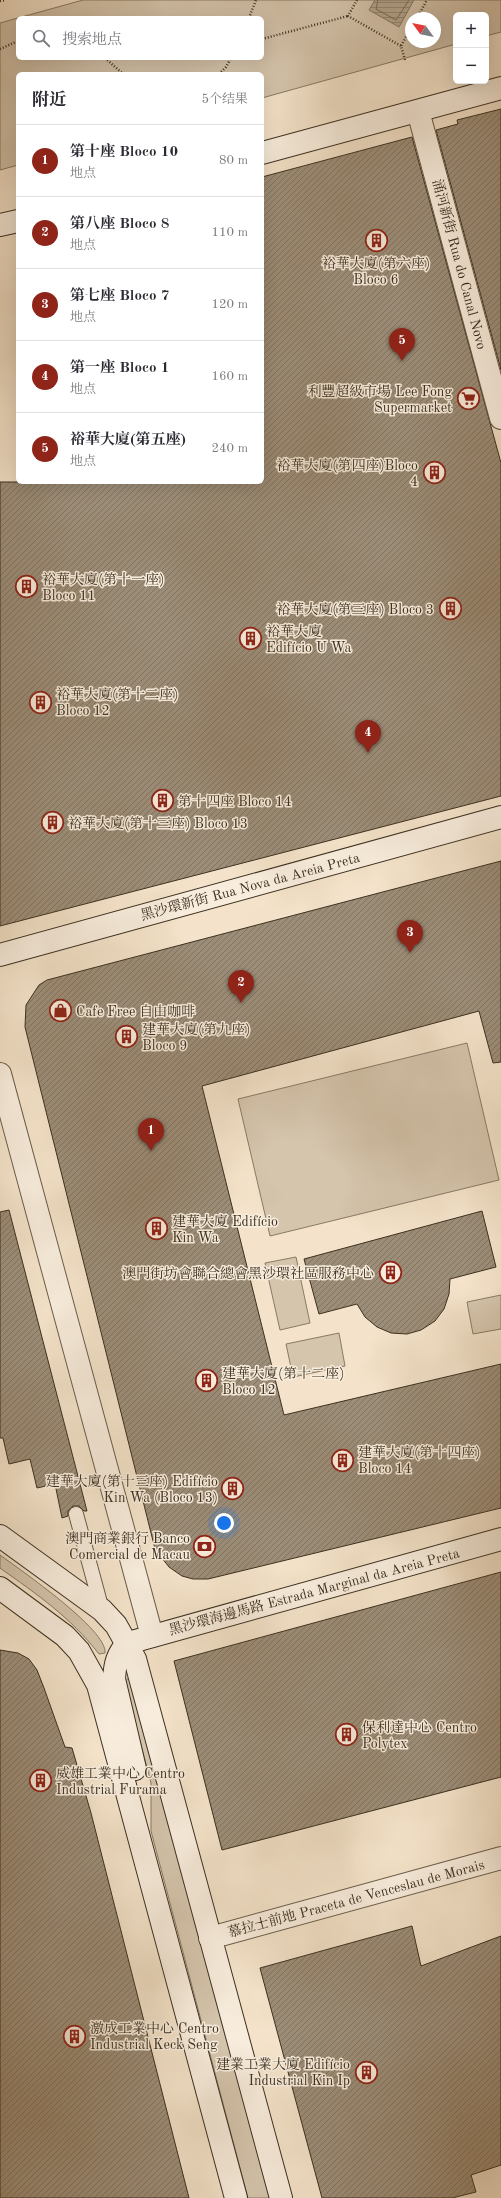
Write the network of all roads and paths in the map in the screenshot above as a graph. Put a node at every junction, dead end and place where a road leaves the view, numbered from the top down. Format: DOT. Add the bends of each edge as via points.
graph roads {
  1 [pos="4,0"];
  2 [pos="256,0"];
  3 [pos="357,0"];
  4 [pos="427,0"];
  5 [pos="0,1"];
  6 [pos="420,12"];
  7 [pos="250,16"];
  8 [pos="348,16"];
  9 [pos="264,38"];
  10 [pos="405,39"];
  11 [pos="16,42"];
  12 [pos="401,46"];
  13 [pos="0,49"];
  14 [pos="106,60"];
  15 [pos="230,60"];
  16 [pos="405,60"];
  17 [pos="121,72"];
  18 [pos="221,72"];
  19 [pos="501,88"];
  20 [pos="418,111"];
  21 [pos="264,152"];
  22 [pos="16,221"];
  23 [pos="0,226"];
  24 [pos="501,418"];
  25 [pos="501,817"];
  26 [pos="0,955"];
  27 [pos="0,1074"];
  28 [pos="76,1514"];
  29 [pos="0,1536"];
  30 [pos="501,1540"];
  31 [pos="0,1588"];
  32 [pos="102,1610"];
  33 [pos="152,1636"];
  34 [pos="128,1642"];
  35 [pos="138,1831"];
  36 [pos="501,1858"];
  37 [pos="210,1938"];
  38 [pos="236,2198"];
  39 [pos="281,2198"];
  1 -- 5 [label="path"];
  2 -- 7 [label="path"];
  3 -- 8 [label="path"];
  4 -- 6 [label="path"];
  8 -- 9 [label="path"];
  8 -- 12 [label="path"];
  10 -- 12 [label="path"];
  11 -- 13 [label="path"];
  12 -- 16 [label="path"];
  14 -- 17 [label="path"];
  15 -- 18 [label="path"];
  19 -- 20 [label="main road"];
  20 -- 21 [label="main road"];
  20 -- 24 [label="main road, 涌河新街 Rua do Canal Novo"];
  22 -- 23 [label="main road"];
  25 -- 26 [label="main road, 黑沙環新街 Rua Nova da Areia Preta"];
  27 -- 33 [label="main road"];
  28 -- 32 [label="lane"];
  29 -- 32 [label="main road"];
  30 -- 33 [label="main road, 黑沙環海邊馬路 Estrada Marginal da Areia Preta"];
  31 -- 35 [label="main road" via="65,1636 90,1667 98,1685"];
  32 -- 34 [label="main road"];
  33 -- 34 [label="main road, 黑沙環海邊馬路 Estrada Marginal da Areia Preta"];
  34 -- 35 [label="main road" via="120,1650 115,1664 114,1679 135,1768"];
  34 -- 37 [label="main road" via="135,1659"];
  35 -- 38 [label="main road"];
  36 -- 37 [label="main road, 慕拉士前地 Praceta de Venceslau de Morais"];
  37 -- 39 [label="main road"];
}
